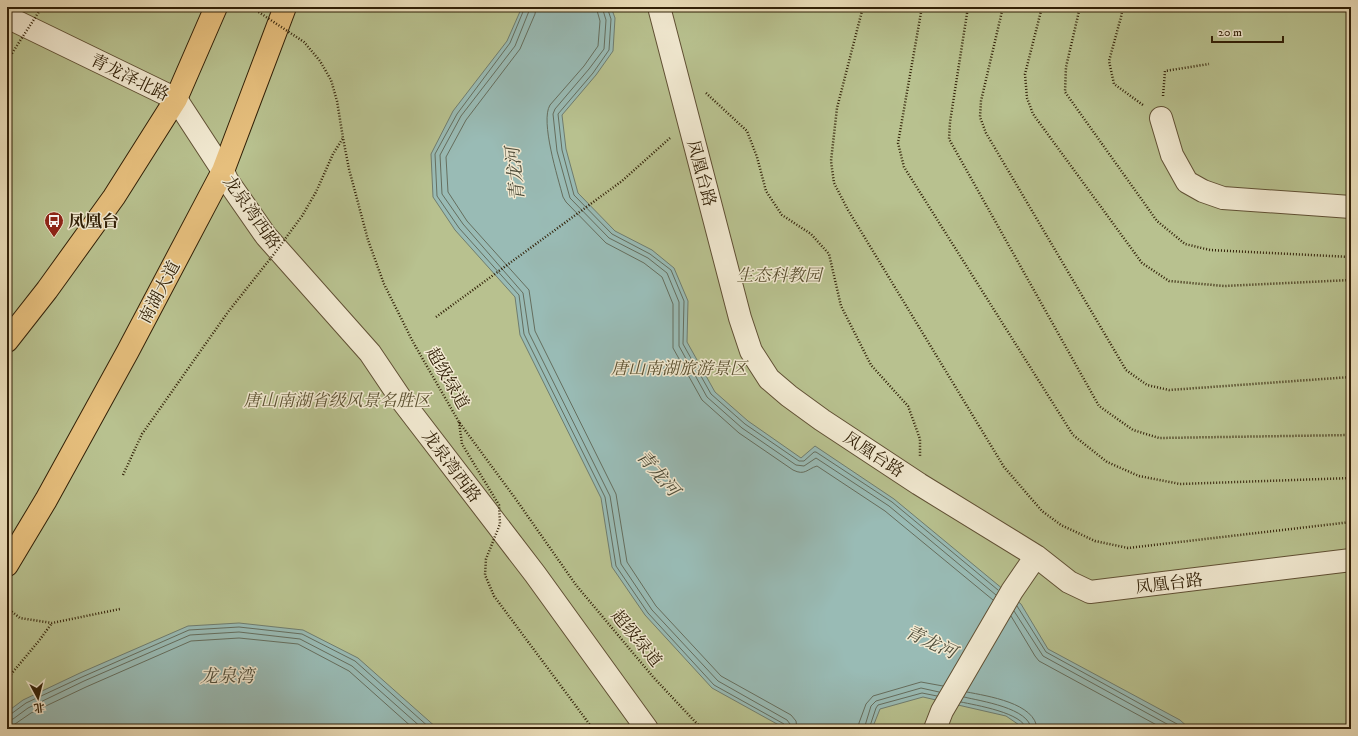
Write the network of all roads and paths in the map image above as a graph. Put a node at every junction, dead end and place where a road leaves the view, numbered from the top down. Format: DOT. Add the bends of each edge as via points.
graph roads {
  1 [pos="42,7"];
  2 [pos="216,7"];
  3 [pos="251,7"];
  4 [pos="285,7"];
  5 [pos="659,7"];
  6 [pos="863,7"];
  7 [pos="922,7"];
  8 [pos="968,7"];
  9 [pos="1003,7"];
  10 [pos="1042,7"];
  11 [pos="1123,7"];
  12 [pos="7,17"];
  13 [pos="7,61"];
  14 [pos="1208,64"];
  15 [pos="701,89"];
  16 [pos="176,99"];
  17 [pos="1161,118"];
  18 [pos="688,121"];
  19 [pos="343,138"];
  20 [pos="223,171"];
  21 [pos="1351,207"];
  22 [pos="1351,280"];
  23 [pos="436,317"];
  24 [pos="7,342"];
  25 [pos="1351,377"];
  26 [pos="459,422"];
  27 [pos="1351,435"];
  28 [pos="123,475"];
  29 [pos="1351,478"];
  30 [pos="919,484"];
  31 [pos="1351,522"];
  32 [pos="1036,556"];
  33 [pos="1351,560"];
  34 [pos="7,565"];
  35 [pos="7,608"];
  36 [pos="120,609"];
  37 [pos="52,623"];
  38 [pos="7,679"];
  39 [pos="938,720"];
  40 [pos="593,729"];
  41 [pos="648,729"];
  42 [pos="702,729"];
  1 -- 13 [label="path, bridge"];
  2 -- 16 [label="highway"];
  3 -- 19 [label="path, 超级绿道, bridge" via="304,42 320,60 331,80"];
  4 -- 20 [label="highway, 南湖大道"];
  5 -- 18 [label="street, 凤凰台路"];
  6 -- 31 [label="path" via="837,108 831,161 834,184 1004,467 1042,510 1061,525 1095,541 1128,548"];
  7 -- 29 [label="path" via="898,143 904,167 1073,435 1107,462 1140,476 1180,484"];
  8 -- 27 [label="path" via="949,139 1099,406 1133,430 1159,438"];
  9 -- 25 [label="path" via="981,101 980,117 986,133 1126,370 1147,385 1169,390"];
  10 -- 22 [label="path" via="1025,74 1027,98 1033,114 1142,263 1169,281 1224,286"];
  11 -- 17 [label="path" via="1109,61 1114,84"];
  12 -- 16 [label="street, 青龙泽北路"];
  14 -- 17 [label="path" via="1165,71"];
  15 -- 30 [label="path" via="747,131 766,190 782,215 811,234 829,254 841,306 871,365 908,406 920,439"];
  16 -- 20 [label="street, 青龙泽北路"];
  16 -- 24 [label="highway" via="114,197"];
  17 -- 21 [label="street" via="1172,155 1187,182 1203,192 1223,198"];
  18 -- 23 [label="path" via="622,181"];
  18 -- 30 [label="street, 凤凰台路" via="750,351 769,379 789,396"];
  19 -- 26 [label="path, 超级绿道, bridge" via="368,240 384,284 413,342"];
  19 -- 28 [label="path, bridge" via="302,216 228,312 142,434"];
  20 -- 34 [label="highway, 南湖大道" via="128,351"];
  20 -- 41 [label="street, 龙泉湾西路" via="266,236 370,353 403,402"];
  26 -- 40 [label="path, bridge" via="462,444 499,505 500,524 486,559 485,575 494,596"];
  26 -- 42 [label="path, 超级绿道, bridge" via="576,585 654,678"];
  30 -- 32 [label="street, 凤凰台路"];
  32 -- 33 [label="street, 凤凰台路" via="1069,582 1090,592"];
  32 -- 39 [label="street" via="1012,591"];
  35 -- 37 [label="path" via="20,618"];
  36 -- 37 [label="path"];
  37 -- 38 [label="path"];
}
